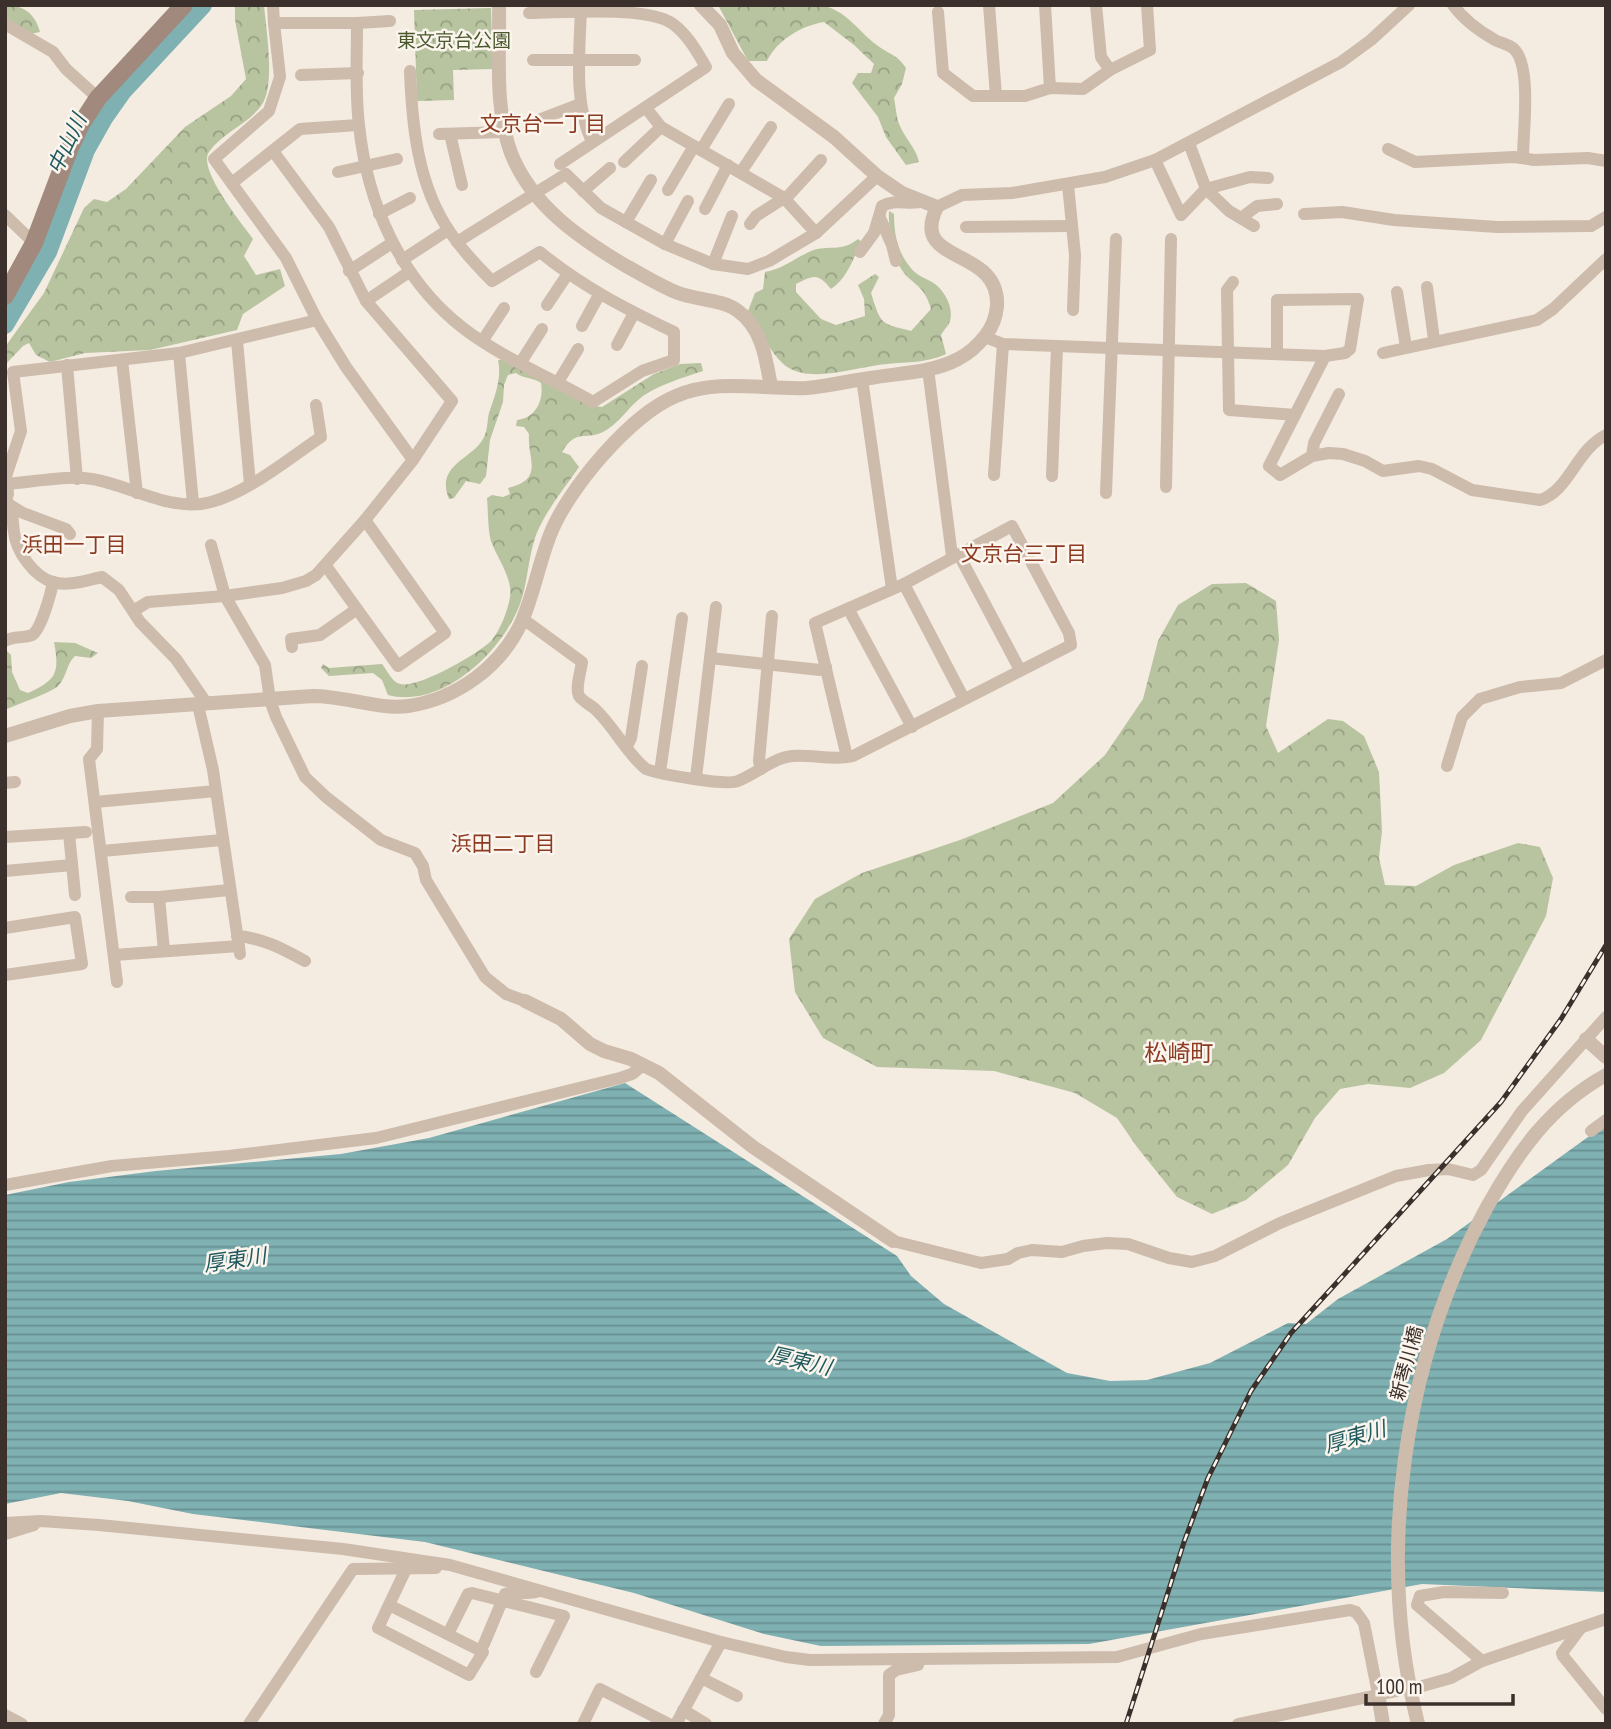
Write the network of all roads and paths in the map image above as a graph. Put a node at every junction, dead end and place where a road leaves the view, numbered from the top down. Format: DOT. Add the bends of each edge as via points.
graph roads {
  1 [pos="184,5"];
  2 [pos="273,5"];
  3 [pos="499,5"];
  4 [pos="701,5"];
  5 [pos="989,5"];
  6 [pos="1045,5"];
  7 [pos="1097,5"];
  8 [pos="1147,5"];
  9 [pos="1409,5"];
  10 [pos="1453,5"];
  11 [pos="581,9"];
  12 [pos="938,12"];
  13 [pos="529,13"];
  14 [pos="390,21"];
  15 [pos="274,23"];
  16 [pos="357,23"];
  17 [pos="5,24"];
  18 [pos="533,60"];
  19 [pos="581,60"];
  20 [pos="635,60"];
  21 [pos="1110,70"];
  22 [pos="410,71"];
  23 [pos="358,73"];
  24 [pos="301,75"];
  25 [pos="1050,88"];
  26 [pos="996,96"];
  27 [pos="98,98"];
  28 [pos="580,104"];
  29 [pos="729,104"];
  30 [pos="646,108"];
  31 [pos="533,122"];
  32 [pos="358,125"];
  33 [pos="771,127"];
  34 [pos="661,128"];
  35 [pos="505,132"];
  36 [pos="592,142"];
  37 [pos="1189,143"];
  38 [pos="697,148"];
  39 [pos="1388,149"];
  40 [pos="273,151"];
  41 [pos="1523,157"];
  42 [pos="397,159"];
  43 [pos="821,160"];
  44 [pos="1155,160"];
  45 [pos="1606,161"];
  46 [pos="624,162"];
  47 [pos="560,164"];
  48 [pos="728,165"];
  49 [pos="366,167"];
  50 [pos="610,168"];
  51 [pos="338,172"];
  52 [pos="741,172"];
  53 [pos="877,176"];
  54 [pos="1268,178"];
  55 [pos="650,180"];
  56 [pos="232,183"];
  57 [pos="462,185"];
  58 [pos="1068,185"];
  59 [pos="668,190"];
  60 [pos="1206,190"];
  61 [pos="583,191"];
  62 [pos="534,193"];
  63 [pos="410,198"];
  64 [pos="784,198"];
  65 [pos="688,201"];
  66 [pos="931,204"];
  67 [pos="1277,204"];
  68 [pos="705,209"];
  69 [pos="379,214"];
  70 [pos="1304,214"];
  71 [pos="5,215"];
  72 [pos="733,216"];
  73 [pos="1606,217"];
  74 [pos="880,218"];
  75 [pos="1241,218"];
  76 [pos="626,222"];
  77 [pos="750,224"];
  78 [pos="1070,226"];
  79 [pos="1254,226"];
  80 [pos="966,227"];
  81 [pos="448,230"];
  82 [pos="816,233"];
  83 [pos="1115,239"];
  84 [pos="1171,239"];
  85 [pos="457,242"];
  86 [pos="34,243"];
  87 [pos="392,243"];
  88 [pos="665,244"];
  89 [pos="860,252"];
  90 [pos="1606,259"];
  91 [pos="402,260"];
  92 [pos="896,261"];
  93 [pos="713,264"];
  94 [pos="349,271"];
  95 [pos="409,272"];
  96 [pos="567,275"];
  97 [pos="1233,282"];
  98 [pos="1427,287"];
  99 [pos="1397,292"];
  100 [pos="599,295"];
  101 [pos="5,296"];
  102 [pos="366,301"];
  103 [pos="547,305"];
  104 [pos="504,308"];
  105 [pos="1073,310"];
  106 [pos="634,313"];
  107 [pos="317,320"];
  108 [pos="582,326"];
  109 [pos="542,329"];
  110 [pos="985,337"];
  111 [pos="483,340"];
  112 [pos="1434,340"];
  113 [pos="237,341"];
  114 [pos="617,345"];
  115 [pos="1003,345"];
  116 [pos="1057,346"];
  117 [pos="1406,347"];
  118 [pos="1111,348"];
  119 [pos="578,349"];
  120 [pos="1168,349"];
  121 [pos="1228,352"];
  122 [pos="1384,352"];
  123 [pos="1277,353"];
  124 [pos="179,354"];
  125 [pos="1325,356"];
  126 [pos="122,360"];
  127 [pos="521,362"];
  128 [pos="68,365"];
  129 [pos="928,369"];
  130 [pos="862,379"];
  131 [pos="558,382"];
  132 [pos="771,387"];
  133 [pos="1339,394"];
  134 [pos="316,405"];
  135 [pos="1295,415"];
  136 [pos="1606,435"];
  137 [pos="1312,456"];
  138 [pos="412,460"];
  139 [pos="994,475"];
  140 [pos="1052,476"];
  141 [pos="77,479"];
  142 [pos="7,484"];
  143 [pos="250,484"];
  144 [pos="1166,487"];
  145 [pos="137,493"];
  146 [pos="1106,493"];
  147 [pos="7,502"];
  148 [pos="193,503"];
  149 [pos="365,520"];
  150 [pos="70,534"];
  151 [pos="211,545"];
  152 [pos="956,556"];
  153 [pos="326,566"];
  154 [pos="53,582"];
  155 [pos="898,586"];
  156 [pos="225,596"];
  157 [pos="716,607"];
  158 [pos="358,609"];
  159 [pos="849,610"];
  160 [pos="133,611"];
  161 [pos="772,616"];
  162 [pos="682,618"];
  163 [pos="523,619"];
  164 [pos="5,641"];
  165 [pos="292,647"];
  166 [pos="710,658"];
  167 [pos="1606,660"];
  168 [pos="767,664"];
  169 [pos="642,666"];
  170 [pos="826,667"];
  171 [pos="1020,670"];
  172 [pos="964,699"];
  173 [pos="270,701"];
  174 [pos="203,705"];
  175 [pos="98,711"];
  176 [pos="912,727"];
  177 [pos="5,736"];
  178 [pos="626,746"];
  179 [pos="847,757"];
  180 [pos="1447,766"];
  181 [pos="761,769"];
  182 [pos="660,772"];
  183 [pos="696,778"];
  184 [pos="216,791"];
  185 [pos="95,802"];
  186 [pos="86,832"];
  187 [pos="69,833"];
  188 [pos="5,837"];
  189 [pos="222,840"];
  190 [pos="102,851"];
  191 [pos="72,865"];
  192 [pos="5,871"];
  193 [pos="229,890"];
  194 [pos="75,895"];
  195 [pos="131,897"];
  196 [pos="159,897"];
  197 [pos="5,928"];
  198 [pos="239,945"];
  199 [pos="164,951"];
  200 [pos="114,955"];
  201 [pos="305,961"];
  202 [pos="5,975"];
  203 [pos="117,982"];
  204 [pos="525,1001"];
  205 [pos="1606,1017"];
  206 [pos="1586,1039"];
  207 [pos="1606,1057"];
  208 [pos="643,1065"];
  209 [pos="1606,1075"];
  210 [pos="1606,1120"];
  211 [pos="1591,1131"];
  212 [pos="5,1185"];
  213 [pos="893,1241"];
  214 [pos="41,1521"];
  215 [pos="5,1523"];
  216 [pos="5,1535"];
  217 [pos="450,1565"];
  218 [pos="406,1569"];
  219 [pos="542,1590"];
  220 [pos="1503,1593"];
  221 [pos="503,1600"];
  222 [pos="389,1605"];
  223 [pos="1606,1619"];
  224 [pos="451,1628"];
  225 [pos="1580,1629"];
  226 [pos="721,1642"];
  227 [pos="484,1644"];
  228 [pos="928,1660"];
  229 [pos="1482,1661"];
  230 [pos="536,1672"];
  231 [pos="701,1678"];
  232 [pos="1419,1687"];
  233 [pos="1397,1691"];
  234 [pos="1378,1695"];
  235 [pos="737,1696"];
  236 [pos="1606,1709"];
  237 [pos="683,1710"];
  238 [pos="5,1716"];
  239 [pos="22,1724"];
  240 [pos="249,1724"];
  241 [pos="583,1724"];
  242 [pos="669,1724"];
  243 [pos="676,1724"];
  244 [pos="706,1724"];
  245 [pos="884,1724"];
  246 [pos="1238,1724"];
  247 [pos="1383,1724"];
  248 [pos="1418,1724"];
  1 -- 27 [label="main road"];
  2 -- 15 [label="street"];
  3 -- 35 [label="street"];
  4 -- 53 [label="street" via="756,80 834,137"];
  5 -- 26 [label="street"];
  6 -- 25 [label="street"];
  7 -- 21 [label="street" via="1101,57"];
  8 -- 21 [label="street" via="1150,50"];
  9 -- 37 [label="street" via="1341,62"];
  10 -- 41 [label="street" via="1473,26 1518,55 1526,87"];
  11 -- 13 [label="street"];
  11 -- 19 [label="street"];
  11 -- 30 [label="street" via="654,15 674,24 687,37 706,67"];
  12 -- 26 [label="street" via="943,73 973,96"];
  14 -- 16 [label="street"];
  15 -- 16 [label="street"];
  15 -- 56 [label="street" via="280,77 269,111 214,159"];
  16 -- 23 [label="street"];
  17 -- 27 [label="street" via="53,52"];
  18 -- 19 [label="street"];
  19 -- 20 [label="street"];
  19 -- 28 [label="street"];
  21 -- 25 [label="street" via="1083,89"];
  22 -- 81 [label="street" via="425,176"];
  23 -- 24 [label="street"];
  23 -- 32 [label="street"];
  25 -- 26 [label="street" via="1025,96"];
  27 -- 86 [label="main road" via="69,150"];
  28 -- 31 [label="street"];
  28 -- 36 [label="street"];
  29 -- 38 [label="street"];
  30 -- 34 [label="street"];
  30 -- 36 [label="street"];
  32 -- 40 [label="street" via="300,129"];
  32 -- 49 [label="street"];
  33 -- 52 [label="street"];
  34 -- 38 [label="street"];
  34 -- 46 [label="street"];
  35 -- 57 [label="street" via="444,134"];
  35 -- 62 [label="street"];
  36 -- 47 [label="street"];
  37 -- 44 [label="street"];
  37 -- 60 [label="street"];
  38 -- 48 [label="street"];
  38 -- 59 [label="street"];
  39 -- 41 [label="street" via="1415,162"];
  40 -- 56 [label="street"];
  40 -- 94 [label="street" via="329,227"];
  41 -- 45 [label="street"];
  42 -- 49 [label="street"];
  43 -- 64 [label="street"];
  44 -- 58 [label="street"];
  44 -- 60 [label="street" via="1181,215"];
  48 -- 52 [label="street"];
  48 -- 68 [label="street"];
  49 -- 51 [label="street"];
  49 -- 69 [label="street"];
  50 -- 61 [label="street"];
  52 -- 64 [label="street"];
  53 -- 66 [label="street" via="902,193"];
  53 -- 82 [label="street"];
  54 -- 60 [label="street" via="1251,177"];
  55 -- 76 [label="street"];
  56 -- 107 [label="street" via="286,258"];
  58 -- 66 [label="street" via="961,195"];
  58 -- 78 [label="street"];
  60 -- 75 [label="street"];
  61 -- 62 [label="street" via="566,174"];
  61 -- 76 [label="street"];
  62 -- 85 [label="street"];
  62 -- 132 [label="street" via="566,227 627,266 678,293 738,311 763,346"];
  63 -- 69 [label="street"];
  64 -- 77 [label="street"];
  64 -- 82 [label="street"];
  65 -- 88 [label="street"];
  66 -- 74 [label="street" via="888,202 882,206"];
  66 -- 110 [label="street" via="936,243 976,264 994,288 995,319"];
  67 -- 75 [label="street" via="1257,206"];
  69 -- 87 [label="street"];
  70 -- 73 [label="street" via="1342,212 1497,227 1591,226"];
  71 -- 86 [label="street"];
  72 -- 93 [label="street"];
  74 -- 89 [label="street"];
  74 -- 92 [label="street"];
  75 -- 79 [label="street"];
  76 -- 88 [label="street"];
  78 -- 80 [label="street"];
  78 -- 105 [label="street" via="1075,255"];
  81 -- 85 [label="street"];
  81 -- 91 [label="street"];
  82 -- 93 [label="street" via="748,269"];
  83 -- 118 [label="street"];
  84 -- 120 [label="street"];
  85 -- 96 [label="street" via="492,281 540,252"];
  86 -- 101 [label="main road"];
  87 -- 91 [label="street"];
  87 -- 94 [label="street"];
  88 -- 93 [label="street"];
  90 -- 112 [label="street" via="1537,320"];
  91 -- 95 [label="street"];
  94 -- 102 [label="street"];
  95 -- 102 [label="street"];
  95 -- 111 [label="street" via="433,301"];
  96 -- 100 [label="street"];
  96 -- 103 [label="street"];
  97 -- 121 [label="street" via="1227,290"];
  98 -- 112 [label="street"];
  99 -- 117 [label="street"];
  100 -- 106 [label="street"];
  100 -- 108 [label="street"];
  102 -- 138 [label="street" via="452,401"];
  104 -- 111 [label="street"];
  106 -- 114 [label="street"];
  106 -- 131 [label="street" via="674,332 674,360 642,371 593,402"];
  107 -- 113 [label="street"];
  107 -- 138 [label="street"];
  109 -- 127 [label="street"];
  110 -- 115 [label="street"];
  110 -- 129 [label="street" via="959,359"];
  111 -- 127 [label="street"];
  112 -- 117 [label="street"];
  113 -- 124 [label="street"];
  113 -- 143 [label="street"];
  115 -- 116 [label="street"];
  115 -- 139 [label="street"];
  116 -- 118 [label="street"];
  116 -- 140 [label="street"];
  117 -- 122 [label="street"];
  118 -- 120 [label="street"];
  118 -- 146 [label="street"];
  119 -- 131 [label="street"];
  120 -- 121 [label="street"];
  120 -- 144 [label="street"];
  121 -- 123 [label="street"];
  121 -- 135 [label="street" via="1229,410"];
  123 -- 125 [label="street"];
  123 -- 125 [label="street" via="1277,300 1358,299 1350,349"];
  124 -- 126 [label="street"];
  124 -- 148 [label="street"];
  125 -- 135 [label="street"];
  126 -- 128 [label="street"];
  126 -- 145 [label="street"];
  127 -- 131 [label="street"];
  128 -- 141 [label="street"];
  128 -- 142 [label="street" via="13,372 22,431"];
  129 -- 130 [label="street"];
  129 -- 152 [label="street"];
  130 -- 132 [label="street"];
  130 -- 155 [label="street"];
  132 -- 163 [label="street" via="694,390 635,421 566,504 550,535"];
  133 -- 137 [label="street"];
  134 -- 143 [label="street" via="321,437"];
  135 -- 137 [label="street" via="1269,466 1280,475"];
  136 -- 137 [label="street" via="1587,448 1557,491 1540,500 1472,490 1419,466 1383,471 1343,454"];
  138 -- 149 [label="street"];
  141 -- 142 [label="street"];
  141 -- 145 [label="street"];
  142 -- 147 [label="street"];
  143 -- 148 [label="street" via="210,503"];
  145 -- 148 [label="street"];
  147 -- 150 [label="street"];
  147 -- 154 [label="street" via="20,551"];
  149 -- 153 [label="street"];
  149 -- 158 [label="street" via="445,633 398,666"];
  151 -- 156 [label="street"];
  152 -- 155 [label="street"];
  152 -- 171 [label="street"];
  152 -- 171 [label="street" via="1012,526 1069,633 1071,645"];
  153 -- 156 [label="street" via="294,585"];
  153 -- 158 [label="street"];
  154 -- 160 [label="street" via="102,577 119,590"];
  154 -- 164 [label="street" via="38,629 32,635"];
  155 -- 159 [label="street"];
  155 -- 172 [label="street"];
  156 -- 160 [label="street" via="148,602"];
  156 -- 173 [label="street" via="265,665"];
  157 -- 166 [label="street"];
  158 -- 165 [label="street" via="320,635 291,639"];
  159 -- 170 [label="street" via="816,623"];
  159 -- 176 [label="street"];
  160 -- 174 [label="street" via="176,659"];
  161 -- 168 [label="street"];
  162 -- 182 [label="street"];
  163 -- 173 [label="street" via="510,643 484,672 434,700 394,707 327,696"];
  163 -- 178 [label="street" via="582,662 579,697"];
  166 -- 168 [label="street"];
  166 -- 183 [label="street"];
  167 -- 180 [label="street" via="1562,683 1520,687 1480,699 1462,717"];
  168 -- 170 [label="street"];
  168 -- 181 [label="street"];
  169 -- 178 [label="street"];
  170 -- 179 [label="street"];
  171 -- 172 [label="street"];
  172 -- 176 [label="street"];
  173 -- 174 [label="street"];
  173 -- 204 [label="street" via="305,777 381,840 415,853 426,880 485,977 506,994"];
  174 -- 175 [label="street"];
  174 -- 184 [label="street"];
  175 -- 177 [label="street"];
  175 -- 185 [label="street" via="97,749 89,760"];
  176 -- 179 [label="street"];
  178 -- 182 [label="street" via="646,769"];
  179 -- 181 [label="street" via="792,756"];
  181 -- 183 [label="street" via="730,784"];
  182 -- 183 [label="street"];
  184 -- 185 [label="street"];
  184 -- 189 [label="street"];
  185 -- 190 [label="street"];
  186 -- 187 [label="street"];
  187 -- 188 [label="street"];
  187 -- 191 [label="street"];
  189 -- 190 [label="street"];
  189 -- 193 [label="street"];
  190 -- 200 [label="street"];
  191 -- 192 [label="street"];
  191 -- 194 [label="street"];
  193 -- 196 [label="street"];
  193 -- 198 [label="street"];
  195 -- 196 [label="street"];
  196 -- 199 [label="street"];
  197 -- 202 [label="street" via="75,917 82,964"];
  198 -- 199 [label="street"];
  198 -- 201 [label="street" via="251,937"];
  199 -- 200 [label="street"];
  200 -- 203 [label="street"];
  204 -- 208 [label="street" via="597,1047"];
  205 -- 206 [label="street"];
  206 -- 207 [label="street"];
  206 -- 213 [label="street" via="1473,1175 1448,1169 1396,1176 1204,1260 1181,1261 1128,1244 1108,1243 1062,1252 1032,1250 981,1263"];
  208 -- 212 [label="street" via="620,1078 376,1138 112,1166"];
  208 -- 213 [label="street" via="774,1162"];
  209 -- 248 [label="street, 新琴川橋" via="1539,1127 1510,1165 1474,1231 1426,1357 1412,1416 1400,1514 1400,1602"];
  210 -- 211 [label="street"];
  214 -- 215 [label="street"];
  214 -- 216 [label="street"];
  214 -- 217 [label="street" via="343,1549"];
  217 -- 218 [label="street"];
  217 -- 219 [label="street"];
  218 -- 222 [label="street"];
  218 -- 240 [label="street" via="354,1569"];
  219 -- 221 [label="street" via="527,1595 512,1592"];
  219 -- 226 [label="street"];
  220 -- 229 [label="street" via="1444,1592 1420,1596 1417,1605"];
  221 -- 224 [label="street" via="468,1594"];
  221 -- 227 [label="street"];
  221 -- 230 [label="street" via="564,1616"];
  222 -- 222 [label="street" via="483,1652 469,1675 378,1628"];
  223 -- 225 [label="street"];
  225 -- 229 [label="street"];
  225 -- 236 [label="street" via="1562,1653"];
  226 -- 228 [label="street" via="810,1660"];
  226 -- 231 [label="street"];
  228 -- 234 [label="street" via="1117,1657 1201,1634 1350,1610 1364,1623"];
  228 -- 245 [label="street" via="890,1675 889,1715"];
  229 -- 232 [label="street" via="1451,1678"];
  231 -- 235 [label="street"];
  231 -- 237 [label="street"];
  233 -- 234 [label="street"];
  234 -- 246 [label="street"];
  234 -- 247 [label="street"];
  237 -- 243 [label="street"];
  237 -- 244 [label="street"];
  238 -- 239 [label="street"];
  241 -- 242 [label="street" via="600,1689"];
}
